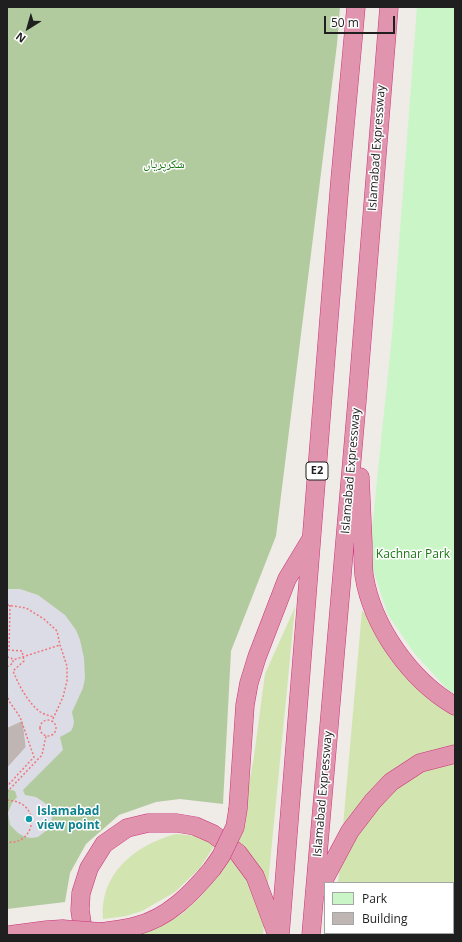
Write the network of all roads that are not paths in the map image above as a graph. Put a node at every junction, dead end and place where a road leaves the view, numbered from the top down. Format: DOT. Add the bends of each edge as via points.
graph roads {
  1 [pos="356,7"];
  2 [pos="389,7"];
  3 [pos="357,401"];
  4 [pos="312,538"];
  5 [pos="455,706"];
  6 [pos="455,754"];
  7 [pos="314,899"];
  8 [pos="94,933"];
  9 [pos="9,935"];
  10 [pos="277,935"];
  11 [pos="280,935"];
  12 [pos="311,935"];
  1 -- 4 [label="highway, E2"];
  2 -- 3 [label="highway, Islamabad Expressway"];
  3 -- 5 [label="highway" via="364,574 371,601 384,630 411,670 437,694"];
  3 -- 7 [label="highway, Islamabad Expressway"];
  4 -- 8 [label="highway, bridge" via="287,579 249,683 245,705 238,809 235,827 221,856 191,893 165,914 136,926"];
  4 -- 11 [label="highway, E2"];
  6 -- 7 [label="highway" via="420,763 391,782 350,831"];
  7 -- 12 [label="highway, Islamabad Expressway"];
  8 -- 9 [label="highway, bridge" via="62,929"];
  8 -- 10 [label="highway" via="83,930 81,893 89,868 104,844 127,828 148,823 177,823 195,826 214,834 238,853 255,876"];
}
